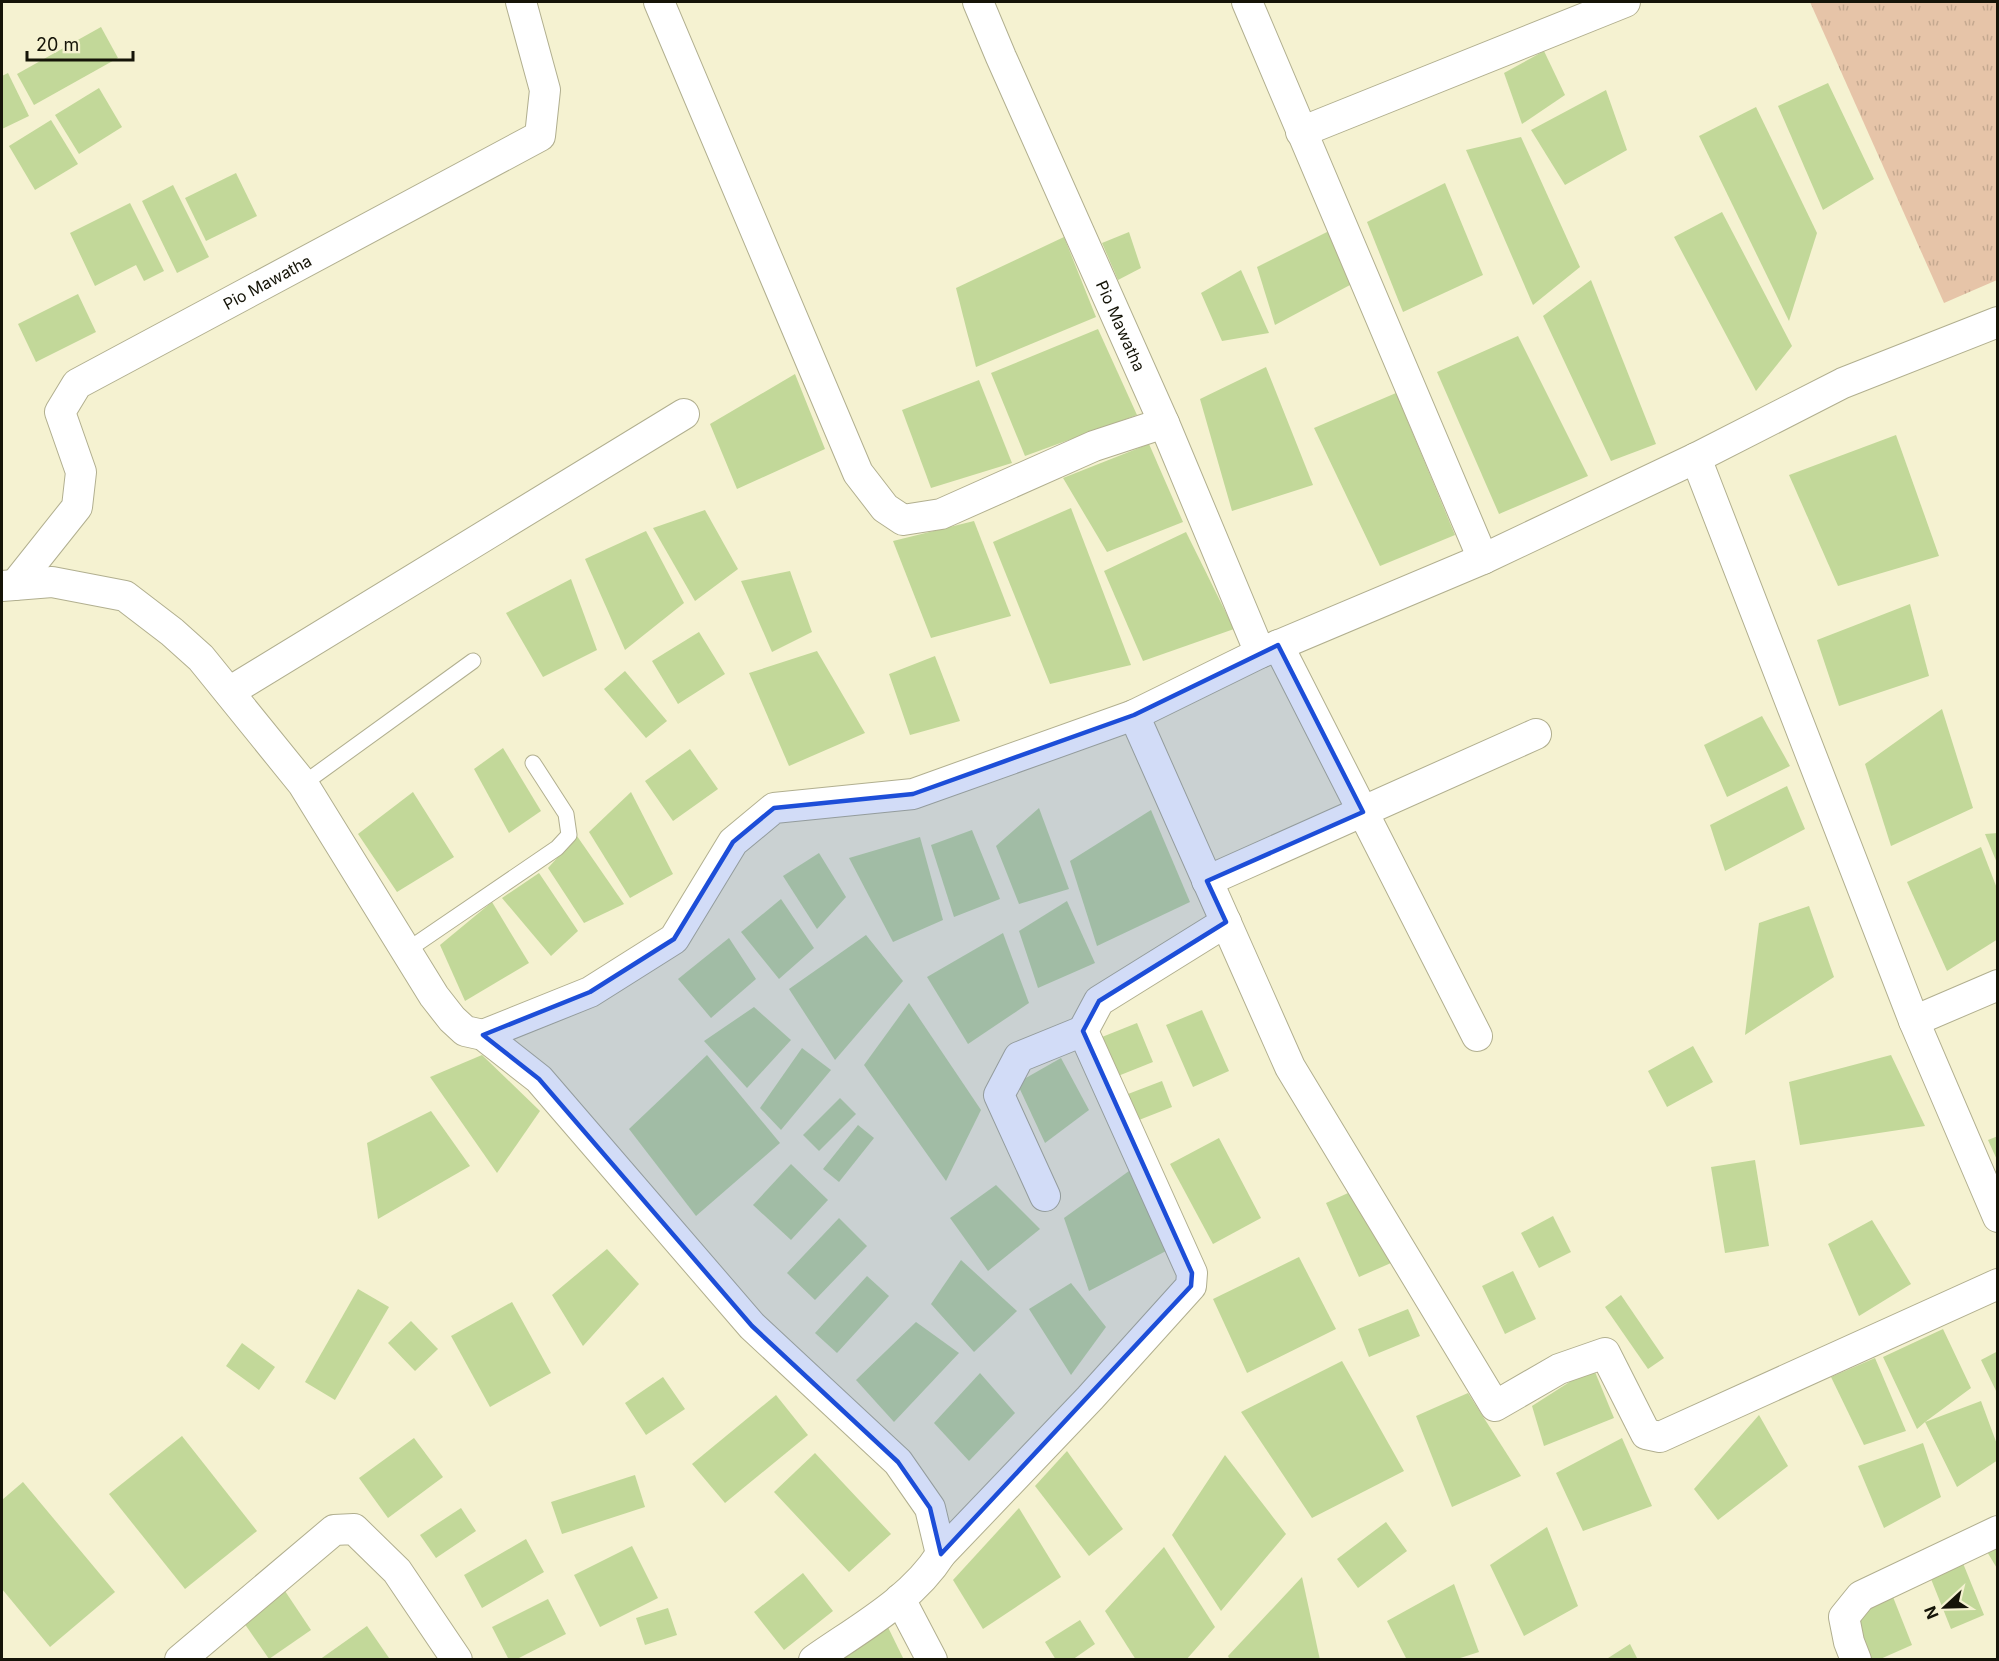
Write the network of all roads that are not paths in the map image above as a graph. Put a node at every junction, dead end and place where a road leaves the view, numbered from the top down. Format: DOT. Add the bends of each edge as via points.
graph roads {
  1 [pos="521,2"];
  2 [pos="658,2"];
  3 [pos="978,2"];
  4 [pos="1247,2"];
  5 [pos="1625,2"];
  6 [pos="1301,132"];
  7 [pos="1998,322"];
  8 [pos="684,414"];
  9 [pos="1164,423"];
  10 [pos="1695,458"];
  11 [pos="1483,559"];
  12 [pos="8,586"];
  13 [pos="1269,649"];
  14 [pos="473,661"];
  15 [pos="229,692"];
  16 [pos="1134,715"];
  17 [pos="1536,734"];
  18 [pos="533,763"];
  19 [pos="303,784"];
  20 [pos="1363,812"];
  21 [pos="1207,881"];
  22 [pos="1226,922"];
  23 [pos="406,951"];
  24 [pos="1998,985"];
  25 [pos="1914,1021"];
  26 [pos="1083,1031"];
  27 [pos="483,1035"];
  28 [pos="1477,1036"];
  29 [pos="1045,1196"];
  30 [pos="1998,1216"];
  31 [pos="1998,1284"];
  32 [pos="1998,1531"];
  33 [pos="941,1554"];
  34 [pos="900,1599"];
  35 [pos="180,1659"];
  36 [pos="457,1659"];
  37 [pos="814,1659"];
  38 [pos="932,1659"];
  39 [pos="1856,1659"];
  1 -- 12 [label="street, Pio Mawatha" via="545,90 540,136 77,384 60,412 81,472 77,507"];
  2 -- 9 [label="street" via="858,473 885,508 903,520 941,514 1094,446"];
  3 -- 9 [label="street, Pio Mawatha"];
  4 -- 6 [label="street"];
  5 -- 6 [label="street"];
  6 -- 11 [label="street"];
  7 -- 10 [label="street" via="1843,383"];
  8 -- 15 [label="street"];
  9 -- 13 [label="street, Pio Mawatha"];
  10 -- 11 [label="street"];
  10 -- 25 [label="street"];
  11 -- 13 [label="street"];
  12 -- 15 [label="street" via="52,582 125,596 201,658"];
  13 -- 16 [label="street"];
  13 -- 20 [label="street, Pio Mawatha"];
  14 -- 19 [label="lane"];
  15 -- 19 [label="street"];
  16 -- 21 [label="street"];
  16 -- 27 [label="street" via="913,794 774,808 733,842 674,939 590,992"];
  17 -- 20 [label="street"];
  18 -- 23 [label="lane" via="566,814 569,835 557,848"];
  19 -- 23 [label="street"];
  20 -- 21 [label="street"];
  20 -- 28 [label="street, Pio Mawatha"];
  21 -- 22 [label="street"];
  22 -- 26 [label="street" via="1099,1001"];
  22 -- 31 [label="street" via="1290,1067 1495,1406 1559,1369 1605,1353 1646,1434 1660,1437"];
  23 -- 27 [label="street" via="452,1019 465,1031"];
  24 -- 25 [label="street"];
  25 -- 30 [label="street"];
  26 -- 29 [label="street" via="1019,1057 999,1095"];
  26 -- 33 [label="street" via="1192,1274 1191,1286"];
  27 -- 33 [label="street" via="539,1079 752,1326 898,1462 930,1508"];
  32 -- 39 [label="street" via="1861,1596 1844,1617"];
  33 -- 34 [label="street" via="930,1571"];
  34 -- 37 [label="street"];
  34 -- 38 [label="street"];
  35 -- 36 [label="street" via="334,1530 354,1528 397,1571"];
}
